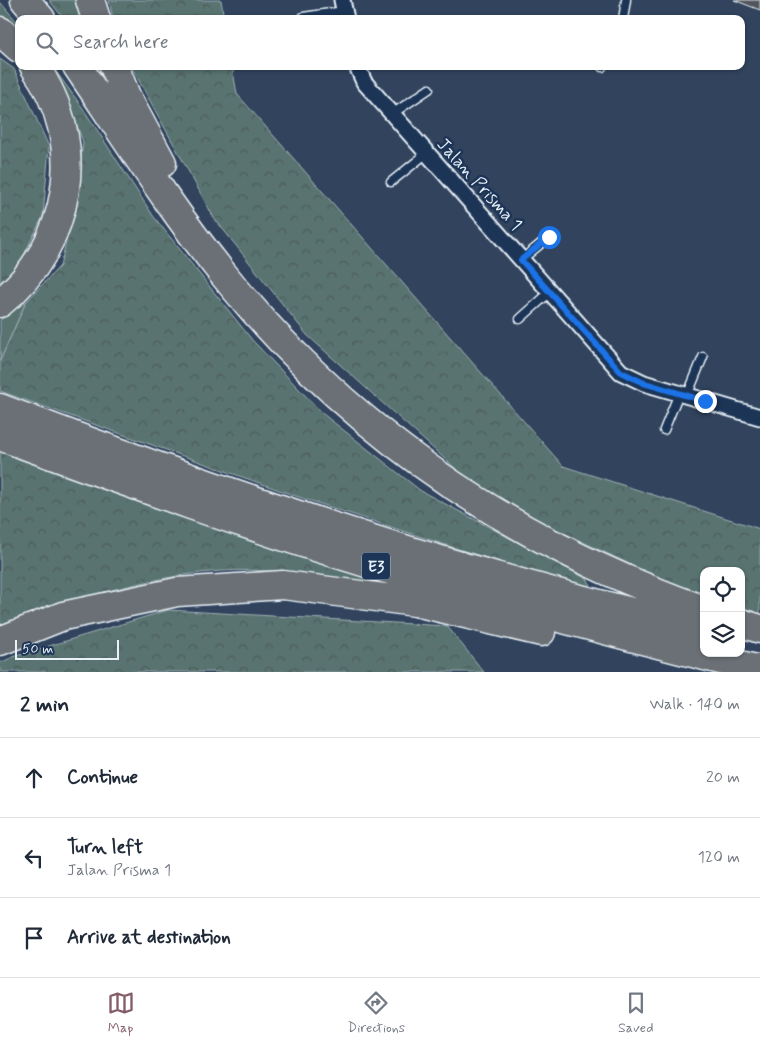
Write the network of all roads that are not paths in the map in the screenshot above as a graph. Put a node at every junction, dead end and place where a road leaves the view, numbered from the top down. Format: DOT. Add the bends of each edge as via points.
graph roads {
  1 [pos="25,0"];
  2 [pos="90,0"];
  3 [pos="626,0"];
  4 [pos="344,10"];
  5 [pos="38,15"];
  6 [pos="95,15"];
  7 [pos="315,15"];
  8 [pos="624,15"];
  9 [pos="0,31"];
  10 [pos="15,44"];
  11 [pos="36,70"];
  12 [pos="80,70"];
  13 [pos="116,70"];
  14 [pos="360,70"];
  15 [pos="429,89"];
  16 [pos="392,114"];
  17 [pos="427,153"];
  18 [pos="391,182"];
  19 [pos="549,237"];
  20 [pos="521,260"];
  21 [pos="231,284"];
  22 [pos="550,292"];
  23 [pos="0,303"];
  24 [pos="520,319"];
  25 [pos="703,357"];
  26 [pos="683,394"];
  27 [pos="0,408"];
  28 [pos="760,417"];
  29 [pos="664,430"];
  30 [pos="0,436"];
  31 [pos="700,609"];
  32 [pos="745,624"];
  33 [pos="700,628"];
  34 [pos="760,629"];
  35 [pos="745,638"];
  36 [pos="0,641"];
  37 [pos="760,642"];
  38 [pos="760,670"];
  39 [pos="720,672"];
  1 -- 5 [label="highway"];
  2 -- 6 [label="highway"];
  3 -- 8 [label="lane"];
  4 -- 7 [label="lane"];
  9 -- 10 [label="highway"];
  11 -- 23 [label="highway" via="56,106 65,138 67,174 55,230 42,257 20,287"];
  12 -- 21 [label="highway" via="166,198"];
  13 -- 21 [label="highway" via="156,153 228,259"];
  14 -- 16 [label="street, Jalan Prisma 1" via="364,82"];
  15 -- 16 [label="lane"];
  16 -- 17 [label="street, Jalan Prisma 1"];
  17 -- 18 [label="lane"];
  17 -- 20 [label="street, Jalan Prisma 1"];
  19 -- 20 [label="lane"];
  20 -- 22 [label="street, Jalan Prisma 1"];
  21 -- 31 [label="highway" via="279,339 325,384 428,469 542,541 653,592"];
  22 -- 24 [label="lane"];
  22 -- 26 [label="street, Jalan Prisma 1" via="621,372 644,383"];
  25 -- 26 [label="lane"];
  26 -- 28 [label="street, Jalan Prisma 1"];
  26 -- 29 [label="lane"];
  27 -- 33 [label="highway, E3" via="219,489 390,543 548,590"];
  30 -- 38 [label="highway, E3" via="193,506 369,564 646,642"];
  32 -- 34 [label="highway"];
  35 -- 37 [label="highway"];
  36 -- 39 [label="highway" via="63,616 177,592 284,585 415,602"];
}
